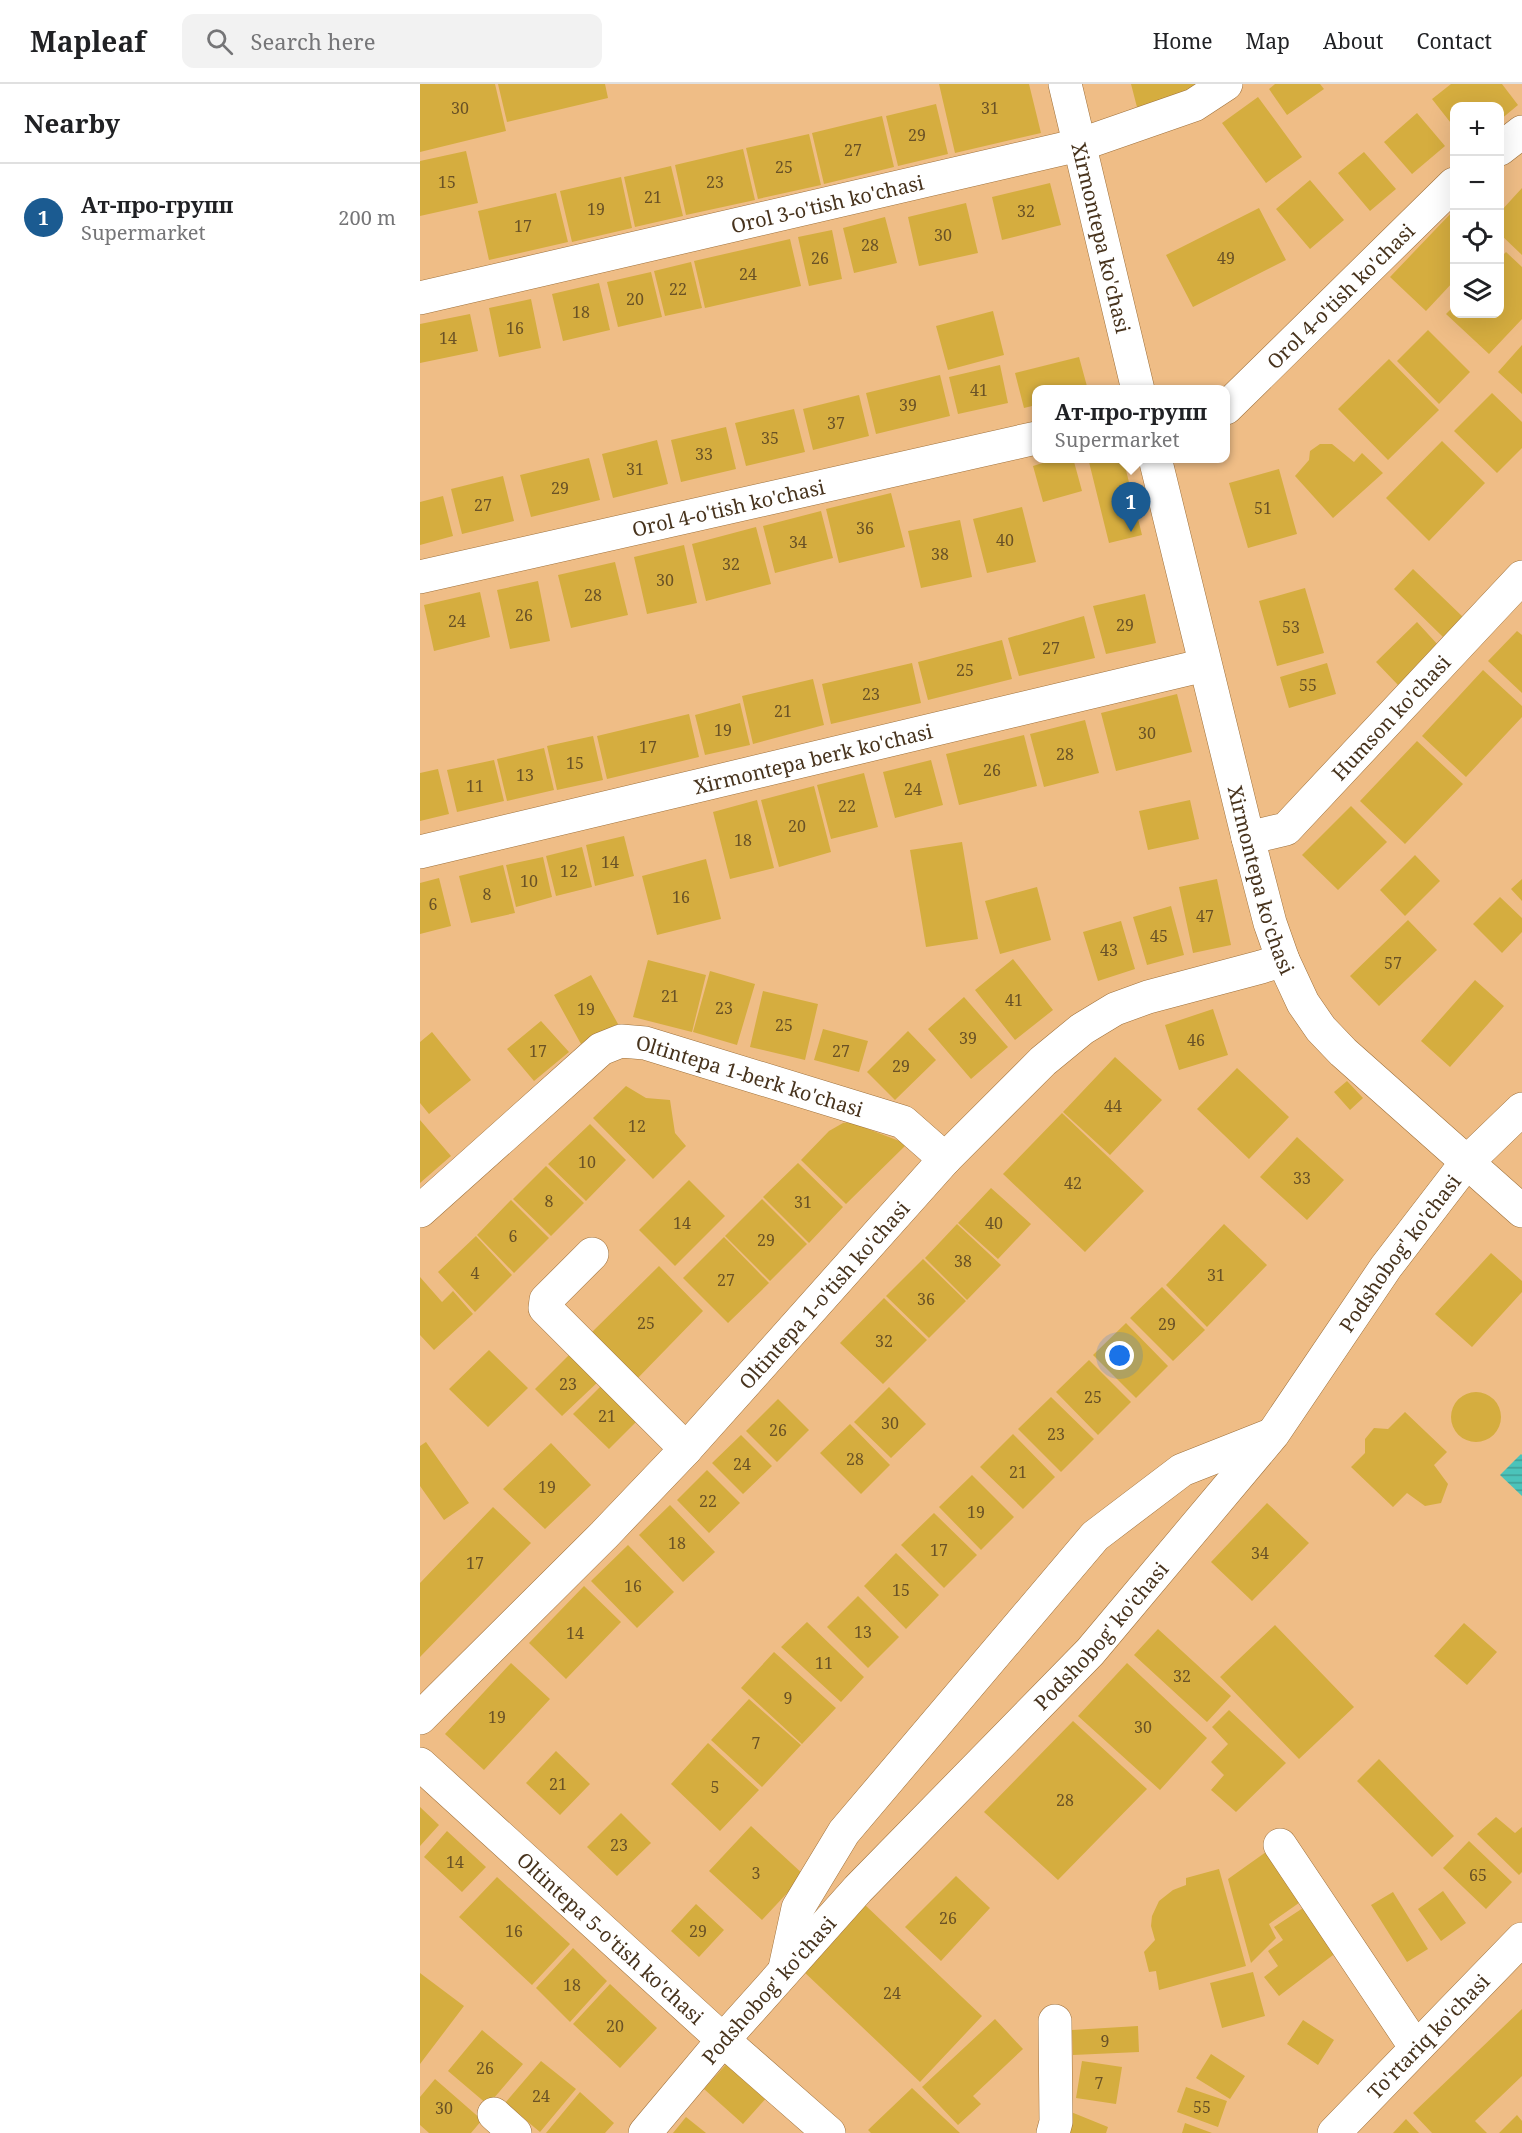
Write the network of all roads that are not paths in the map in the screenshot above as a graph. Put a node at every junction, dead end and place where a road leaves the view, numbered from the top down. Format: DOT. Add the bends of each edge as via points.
graph roads {
  1 [pos="1065,84"];
  2 [pos="1226,84"];
  3 [pos="1522,132"];
  4 [pos="1079,145"];
  5 [pos="1504,146"];
  6 [pos="1450,189"];
  7 [pos="420,298"];
  8 [pos="1137,385"];
  9 [pos="1230,404"];
  10 [pos="1032,439"];
  11 [pos="1156,463"];
  12 [pos="420,577"];
  13 [pos="1522,577"];
  14 [pos="1205,665"];
  15 [pos="1248,838"];
  16 [pos="420,852"];
  17 [pos="1283,960"];
  18 [pos="1522,1109"];
  19 [pos="945,1159"];
  20 [pos="1466,1163"];
  21 [pos="420,1211"];
  22 [pos="1522,1211"];
  23 [pos="592,1254"];
  24 [pos="1272,1434"];
  25 [pos="686,1449"];
  26 [pos="420,1718"];
  27 [pos="420,1764"];
  28 [pos="1280,1845"];
  29 [pos="1522,1939"];
  30 [pos="785,1971"];
  31 [pos="1054,2021"];
  32 [pos="723,2040"];
  33 [pos="1416,2048"];
  34 [pos="645,2133"];
  35 [pos="829,2133"];
  36 [pos="1053,2133"];
  37 [pos="1334,2133"];
  1 -- 4 [label="street, Xirmontepa ko'chasi"];
  2 -- 4 [label="street, Orol 3-o'tish ko'chasi" via="1194,105"];
  3 -- 5 [label="street"];
  4 -- 7 [label="street, Orol 3-o'tish ko'chasi"];
  4 -- 8 [label="street, Xirmontepa ko'chasi"];
  6 -- 9 [label="street, Orol 4-o'tish ko'chasi"];
  10 -- 12 [label="street, Orol 4-o'tish ko'chasi"];
  11 -- 14 [label="street, Xirmontepa ko'chasi"];
  13 -- 15 [label="street, Humson ko'chasi" via="1286,829"];
  14 -- 15 [label="street, Xirmontepa ko'chasi"];
  14 -- 16 [label="street, Xirmontepa berk ko'chasi"];
  15 -- 17 [label="street, Xirmontepa ko'chasi"];
  17 -- 19 [label="street, Oltintepa 1-o'tish ko'chasi" via="1148,997 1082,1029 1043,1061"];
  17 -- 20 [label="street, Xirmontepa ko'chasi" via="1311,1017 1331,1040"];
  18 -- 20 [label="street, Podshobog' ko'chasi"];
  19 -- 21 [label="street, Oltintepa 1-berk ko'chasi" via="903,1122 645,1043 621,1041 602,1049"];
  19 -- 25 [label="street, Oltintepa 1-o'tish ko'chasi"];
  20 -- 22 [label="street, Xirmontepa ko'chasi"];
  20 -- 24 [label="street, Podshobog' ko'chasi" via="1386,1267"];
  23 -- 25 [label="street" via="546,1300 545,1308"];
  24 -- 30 [label="street, Podshobog' ko'chasi" via="1090,1652 858,1889"];
  24 -- 30 [label="street" via="1182,1470 1095,1536 844,1832 798,1908"];
  25 -- 26 [label="street, Oltintepa 1-o'tish ko'chasi"];
  27 -- 32 [label="street, Oltintepa 5-o'tish ko'chasi"];
  28 -- 33 [label="street"];
  29 -- 33 [label="street, To'rtariq ko'chasi"];
  30 -- 32 [label="street, Podshobog' ko'chasi"];
  31 -- 36 [label="street"];
  32 -- 34 [label="street, Podshobog' ko'chasi"];
  32 -- 35 [label="street, Oltintepa 5-o'tish ko'chasi"];
  33 -- 37 [label="street, To'rtariq ko'chasi"];
}
